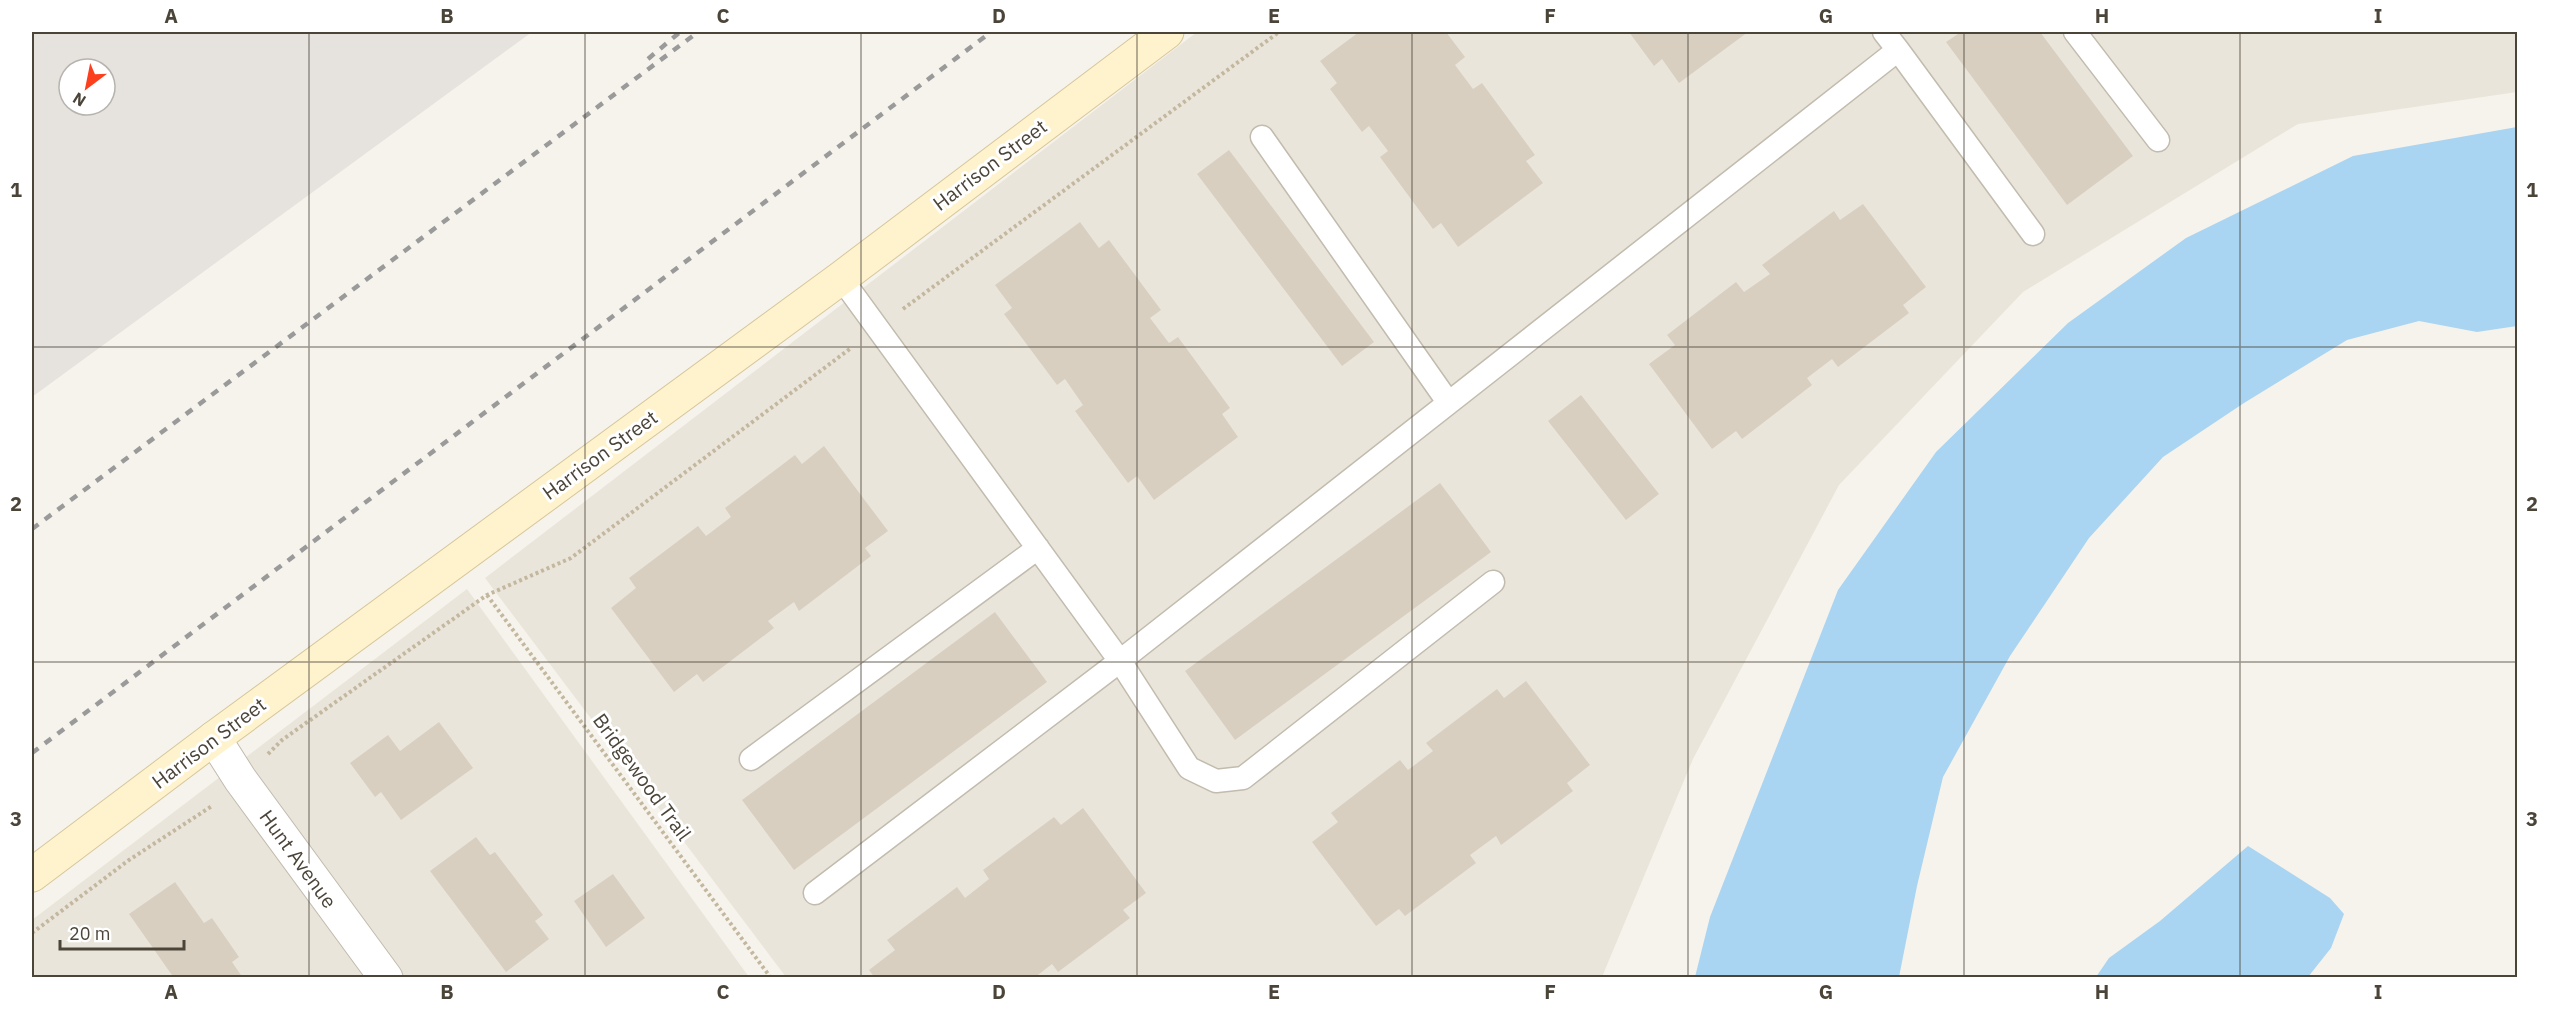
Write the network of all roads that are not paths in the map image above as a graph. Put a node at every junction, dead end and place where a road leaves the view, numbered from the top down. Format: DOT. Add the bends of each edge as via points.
graph roads {
  1 [pos="1167,32"];
  2 [pos="1884,32"];
  3 [pos="2075,32"];
  4 [pos="1898,50"];
  5 [pos="1262,137"];
  6 [pos="2158,140"];
  7 [pos="2033,234"];
  8 [pos="841,278"];
  9 [pos="1448,402"];
  10 [pos="1038,548"];
  11 [pos="1493,582"];
  12 [pos="1120,661"];
  13 [pos="214,738"];
  14 [pos="751,759"];
  15 [pos="32,875"];
  16 [pos="815,893"];
  17 [pos="386,978"];
  1 -- 8 [label="main road, Harrison Street"];
  2 -- 4 [label="lane"];
  3 -- 6 [label="lane"];
  4 -- 7 [label="lane"];
  4 -- 9 [label="lane"];
  5 -- 9 [label="lane"];
  8 -- 10 [label="lane"];
  8 -- 13 [label="main road, Harrison Street"];
  9 -- 12 [label="lane"];
  10 -- 12 [label="lane"];
  10 -- 14 [label="lane"];
  11 -- 12 [label="lane" via="1243,778 1216,781 1189,768"];
  12 -- 16 [label="lane"];
  13 -- 15 [label="main road, Harrison Street"];
  13 -- 17 [label="street, Hunt Avenue"];
}
